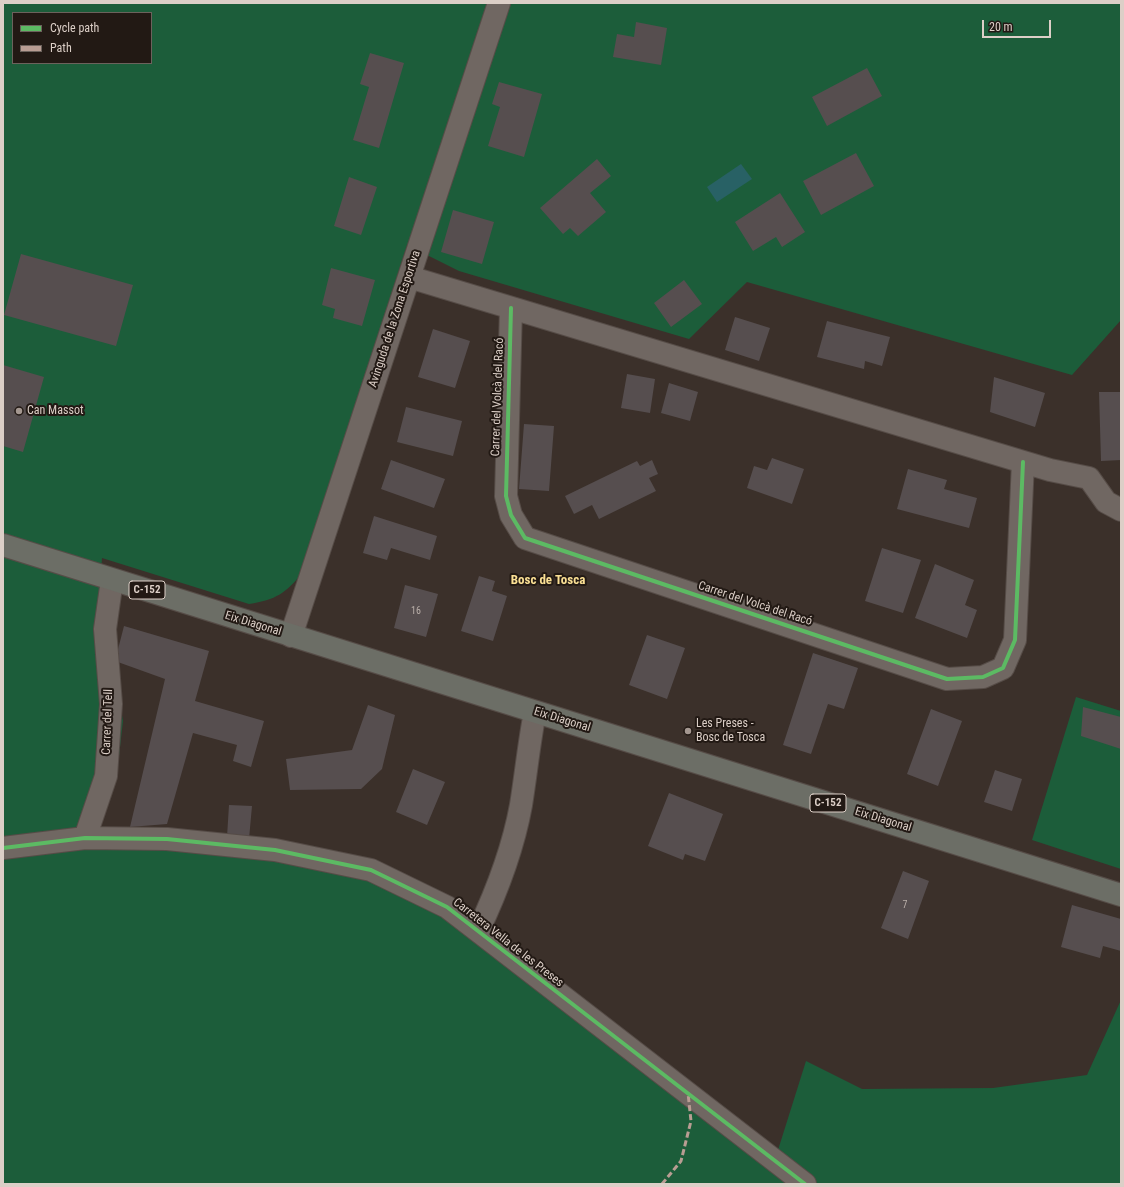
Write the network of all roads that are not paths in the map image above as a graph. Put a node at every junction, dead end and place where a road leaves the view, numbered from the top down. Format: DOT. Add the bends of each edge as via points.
graph roads {
  1 [pos="499,3"];
  2 [pos="409,277"];
  3 [pos="511,308"];
  4 [pos="1023,462"];
  5 [pos="1121,510"];
  6 [pos="3,545"];
  7 [pos="112,580"];
  8 [pos="291,636"];
  9 [pos="535,712"];
  10 [pos="85,838"];
  11 [pos="3,848"];
  12 [pos="1121,895"];
  13 [pos="478,931"];
  14 [pos="805,1184"];
  1 -- 2 [label="street, Avinguda de la Zona Esportiva"];
  2 -- 3 [label="street"];
  2 -- 8 [label="street, Avinguda de la Zona Esportiva"];
  3 -- 4 [label="street"];
  3 -- 4 [label="street, Carrer del Volcà del Racó" via="506,496 511,515 525,538 947,679 982,677 1003,668 1015,640"];
  4 -- 5 [label="street" via="1089,478 1106,502"];
  6 -- 7 [label="main road, Eix Diagonal / C-152"];
  7 -- 8 [label="main road, Eix Diagonal / C-152"];
  7 -- 10 [label="street, Carrer del Tell" via="105,629 111,704 106,776"];
  8 -- 9 [label="main road, Eix Diagonal / C-152"];
  9 -- 12 [label="main road, Eix Diagonal / C-152"];
  9 -- 13 [label="street" via="521,806 500,884"];
  10 -- 11 [label="street, Carretera Vella de les Preses"];
  10 -- 13 [label="street, Carretera Vella de les Preses" via="167,839 275,850 371,870 447,907"];
  13 -- 14 [label="street, Carretera Vella de les Preses"];
}
